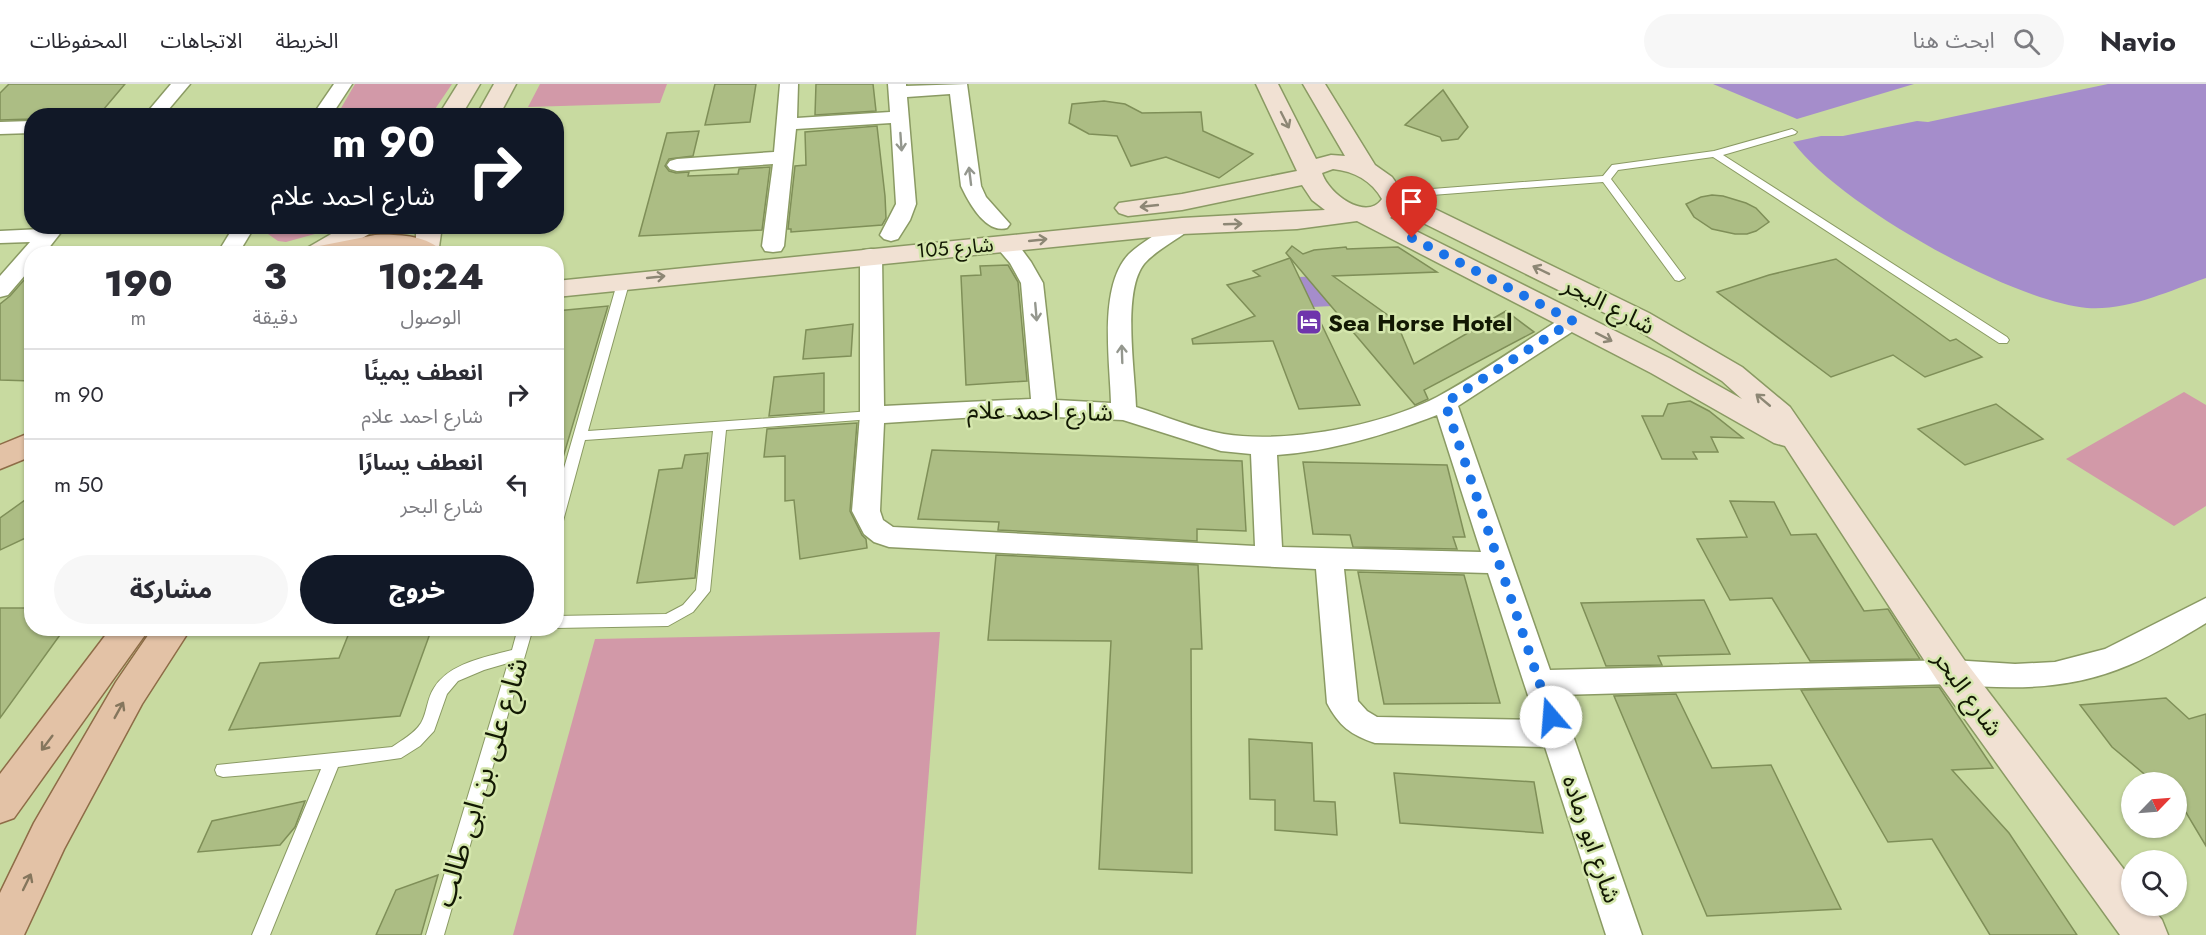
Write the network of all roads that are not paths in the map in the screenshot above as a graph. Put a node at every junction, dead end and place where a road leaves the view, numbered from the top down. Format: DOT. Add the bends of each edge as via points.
graph roads {
  1 [pos="181,84"];
  2 [pos="343,84"];
  3 [pos="469,84"];
  4 [pos="505,84"];
  5 [pos="789,84"];
  6 [pos="1267,84"];
  7 [pos="1314,84"];
  8 [pos="959,86"];
  9 [pos="898,88"];
  10 [pos="160,108"];
  11 [pos="326,108"];
  12 [pos="454,108"];
  13 [pos="492,108"];
  14 [pos="900,117"];
  15 [pos="787,124"];
  16 [pos="24,126"];
  17 [pos="0,128"];
  18 [pos="1792,132"];
  19 [pos="1715,153"];
  20 [pos="783,158"];
  21 [pos="677,165"];
  22 [pos="1365,169"];
  23 [pos="1309,173"];
  24 [pos="1606,179"];
  25 [pos="1394,197"];
  26 [pos="1360,215"];
  27 [pos="1182,226"];
  28 [pos="1002,233"];
  29 [pos="26,234"];
  30 [pos="50,234"];
  31 [pos="351,234"];
  32 [pos="891,235"];
  33 [pos="0,237"];
  34 [pos="429,244"];
  35 [pos="40,246"];
  36 [pos="331,246"];
  37 [pos="357,246"];
  38 [pos="773,246"];
  39 [pos="871,255"];
  40 [pos="24,264"];
  41 [pos="564,267"];
  42 [pos="1679,278"];
  43 [pos="624,280"];
  44 [pos="564,288"];
  45 [pos="0,290"];
  46 [pos="1573,321"];
  47 [pos="2003,340"];
  48 [pos="1445,403"];
  49 [pos="1044,407"];
  50 [pos="1124,412"];
  51 [pos="872,415"];
  52 [pos="24,422"];
  53 [pos="720,426"];
  54 [pos="0,433"];
  55 [pos="580,436"];
  56 [pos="1800,444"];
  57 [pos="24,447"];
  58 [pos="1264,447"];
  59 [pos="0,458"];
  60 [pos="564,493"];
  61 [pos="1269,557"];
  62 [pos="1329,558"];
  63 [pos="1498,563"];
  64 [pos="2206,609"];
  65 [pos="564,622"];
  66 [pos="126,636"];
  67 [pos="168,636"];
  68 [pos="524,636"];
  69 [pos="519,654"];
  70 [pos="1952,672"];
  71 [pos="1539,683"];
  72 [pos="1556,734"];
  73 [pos="332,761"];
  74 [pos="223,770"];
  75 [pos="0,805"];
  76 [pos="2,935"];
  77 [pos="261,935"];
  78 [pos="435,935"];
  79 [pos="1624,935"];
  80 [pos="2146,935"];
  1 -- 10 [label="street"];
  2 -- 11 [label="street"];
  3 -- 12 [label="main road"];
  4 -- 13 [label="main road"];
  5 -- 15 [label="street"];
  6 -- 23 [label="main road, one-way"];
  7 -- 22 [label="main road"];
  8 -- 9 [label="street"];
  28 -- 8 [label="street, one-way" via="971,186"];
  9 -- 14 [label="street"];
  14 -- 15 [label="street"];
  14 -- 32 [label="street, one-way" via="906,204"];
  15 -- 20 [label="street"];
  16 -- 17 [label="street"];
  18 -- 19 [label="lane"];
  19 -- 24 [label="lane" via="1615,167"];
  19 -- 47 [label="lane"];
  20 -- 21 [label="street"];
  20 -- 38 [label="street"];
  22 -- 23 [label="main road, شارع 105" via="1331,162"];
  22 -- 25 [label="main road, شارع البحر" via="1384,183"];
  23 -- 26 [label="main road, شارع البحر" via="1318,193 1334,205"];
  23 -- 28 [label="main road, شارع 105, one-way" via="1182,202"];
  24 -- 25 [label="lane"];
  24 -- 42 [label="lane"];
  25 -- 26 [label="main road, شارع 105" via="1387,210"];
  56 -- 25 [label="main road, شارع البحر, one-way" via="1779,414 1713,362 1639,319"];
  27 -- 26 [label="main road, شارع 105, one-way"];
  26 -- 46 [label="main road, شارع البحر"];
  28 -- 27 [label="main road, شارع 105, one-way"];
  50 -- 27 [label="street, one-way" via="1120,299 1125,278 1137,259"];
  28 -- 32 [label="main road, شارع 105"];
  28 -- 39 [label="main road, شارع 105"];
  28 -- 49 [label="street, one-way" via="1032,284"];
  29 -- 33 [label="street"];
  30 -- 35 [label="street"];
  31 -- 36 [label="main road"];
  32 -- 38 [label="main road, شارع 105"];
  34 -- 37 [label="main road"];
  38 -- 41 [label="main road, شارع 105"];
  43 -- 39 [label="main road, شارع 105, one-way"];
  39 -- 51 [label="street"];
  40 -- 45 [label="street"];
  43 -- 44 [label="main road, شارع 105"];
  43 -- 55 [label="lane"];
  46 -- 48 [label="street, شارع احمد علام"];
  46 -- 56 [label="main road, شارع البحر, one-way"];
  48 -- 58 [label="street, شارع احمد علام" via="1346,436"];
  48 -- 63 [label="street, شارع ابو رماده"];
  49 -- 50 [label="street, شارع احمد علام"];
  49 -- 51 [label="street, شارع احمد علام"];
  50 -- 58 [label="street, شارع احمد علام" via="1221,442"];
  51 -- 53 [label="lane, شارع احمد علام"];
  51 -- 61 [label="street" via="866,511 868,523 889,537"];
  52 -- 54 [label="main road"];
  53 -- 55 [label="lane, شارع احمد علام"];
  53 -- 65 [label="lane" via="703,591 697,602 668,620"];
  55 -- 60 [label="lane"];
  56 -- 70 [label="main road, شارع البحر"];
  57 -- 59 [label="main road"];
  58 -- 61 [label="street"];
  61 -- 62 [label="street"];
  62 -- 63 [label="street"];
  62 -- 72 [label="street" via="1343,703 1359,724 1375,730"];
  63 -- 71 [label="street, شارع ابو رماده"];
  64 -- 70 [label="street" via="2118,657 2086,668 2011,678"];
  66 -- 75 [label="main road, one-way"];
  76 -- 67 [label="main road, one-way" via="50,836 129,693"];
  68 -- 69 [label="lane, شارع على بن ابى طالب"];
  69 -- 73 [label="lane" via="453,677 440,691 428,726 395,753"];
  69 -- 78 [label="lane, شارع على بن ابى طالب"];
  70 -- 71 [label="street"];
  70 -- 80 [label="main road, شارع البحر"];
  71 -- 72 [label="street, شارع ابو رماده"];
  72 -- 79 [label="street, شارع ابو رماده"];
  73 -- 74 [label="lane"];
  73 -- 77 [label="lane"];
}
